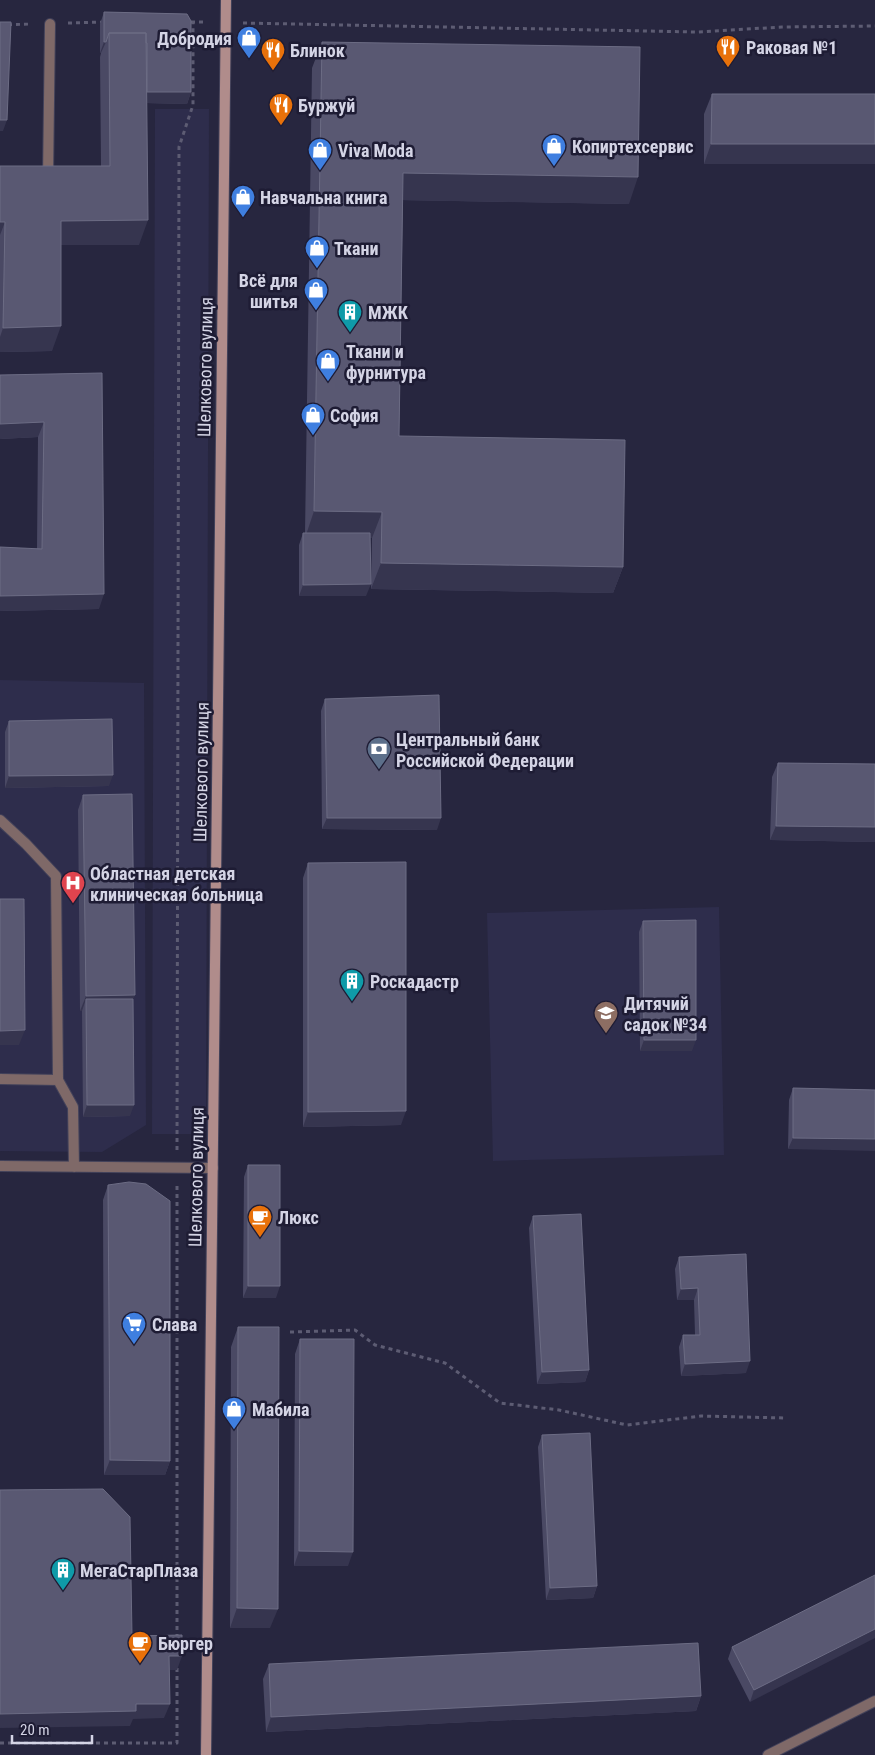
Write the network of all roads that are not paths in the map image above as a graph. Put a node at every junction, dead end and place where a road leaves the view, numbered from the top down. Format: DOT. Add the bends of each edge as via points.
graph roads {
  1 [pos="226,0"];
  2 [pos="50,24"];
  3 [pos="38,184"];
  4 [pos="0,820"];
  5 [pos="0,1079"];
  6 [pos="58,1080"];
  7 [pos="0,1166"];
  8 [pos="74,1167"];
  9 [pos="213,1168"];
  10 [pos="875,1701"];
  11 [pos="206,1755"];
  12 [pos="768,1755"];
  1 -- 9 [label="street, Шелкового вулиця"];
  2 -- 3 [label="street" via="48,184"];
  4 -- 6 [label="street" via="56,876"];
  5 -- 6 [label="street"];
  6 -- 8 [label="street" via="73,1106"];
  7 -- 8 [label="street"];
  8 -- 9 [label="street"];
  9 -- 11 [label="street, Шелкового вулиця"];
  10 -- 12 [label="street"];
}
